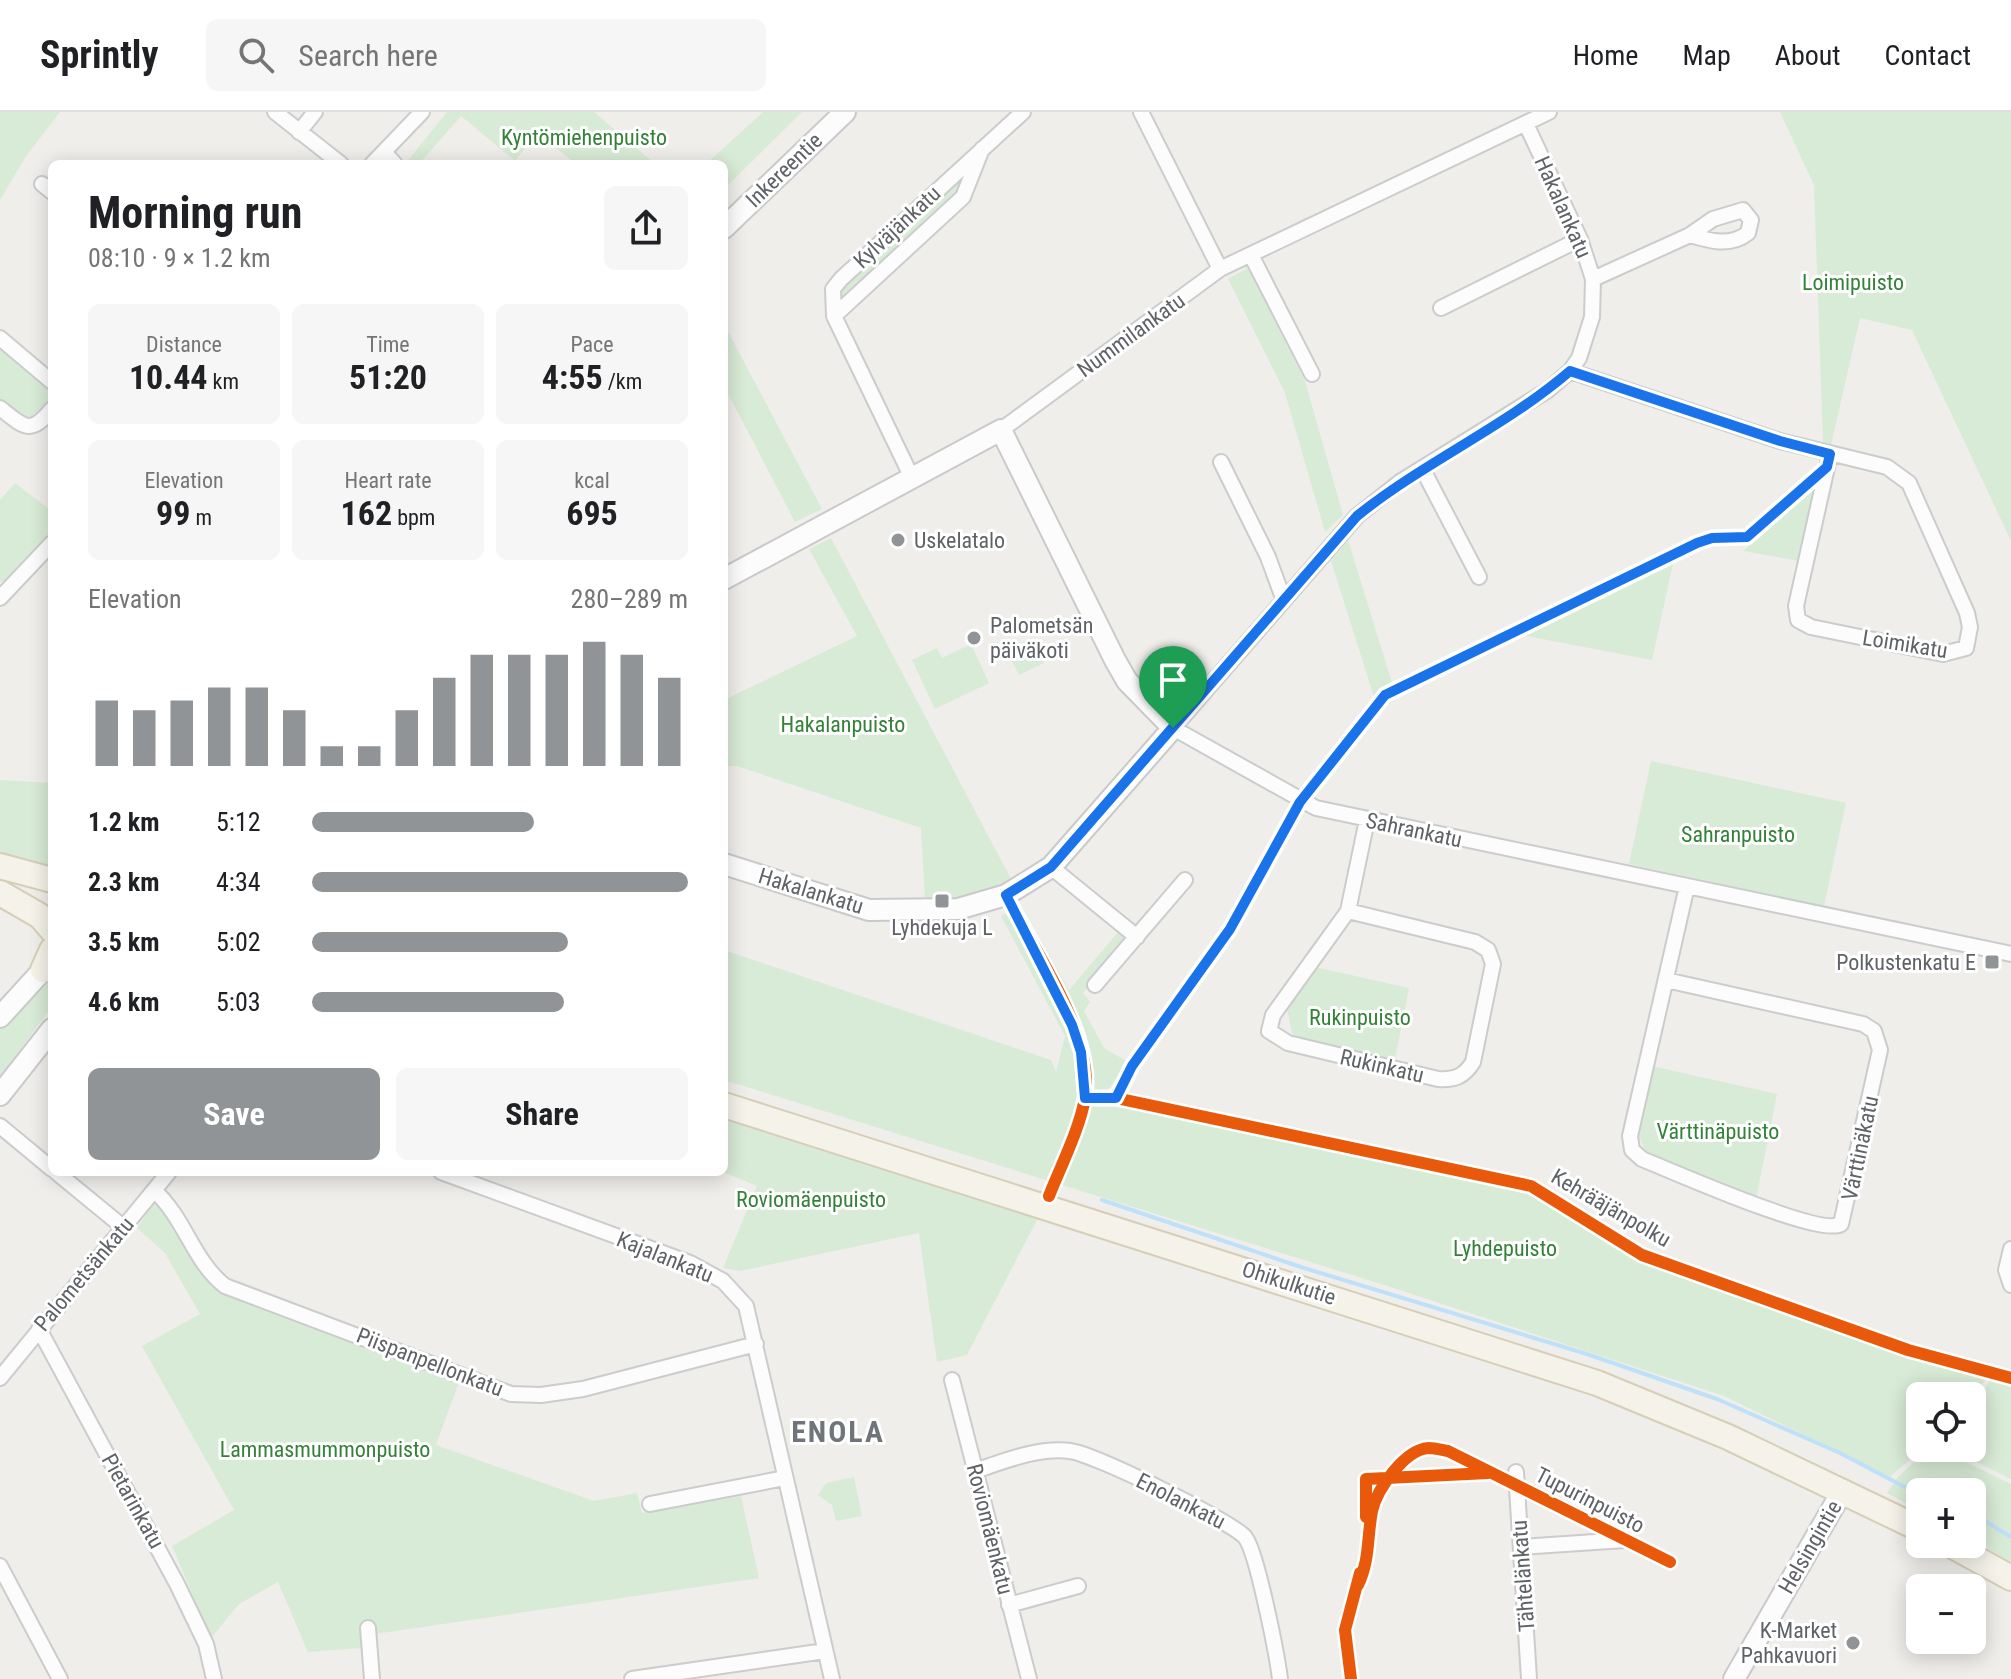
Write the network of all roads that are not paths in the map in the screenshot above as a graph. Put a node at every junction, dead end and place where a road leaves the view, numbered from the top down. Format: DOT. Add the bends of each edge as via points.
graph roads {
  1 [pos="275,112"];
  2 [pos="315,112"];
  3 [pos="422,112"];
  4 [pos="845,112"];
  5 [pos="1023,112"];
  6 [pos="1141,112"];
  7 [pos="1549,112"];
  8 [pos="1526,124"];
  9 [pos="299,132"];
  10 [pos="983,148"];
  11 [pos="384,152"];
  12 [pos="336,160"];
  13 [pos="376,160"];
  14 [pos="391,160"];
  15 [pos="728,224"];
  16 [pos="1690,235"];
  17 [pos="1580,239"];
  18 [pos="1251,255"];
  19 [pos="1220,269"];
  20 [pos="1593,279"];
  21 [pos="1441,308"];
  22 [pos="834,316"];
  23 [pos="0,338"];
  24 [pos="1570,371"];
  25 [pos="1312,374"];
  26 [pos="48,379"];
  27 [pos="0,408"];
  28 [pos="48,414"];
  29 [pos="1001,430"];
  30 [pos="1830,454"];
  31 [pos="1221,462"];
  32 [pos="1422,468"];
  33 [pos="913,480"];
  34 [pos="48,547"];
  35 [pos="728,577"];
  36 [pos="1479,577"];
  37 [pos="1,596"];
  38 [pos="1283,598"];
  39 [pos="1173,728"];
  40 [pos="1367,820"];
  41 [pos="728,865"];
  42 [pos="0,866"];
  43 [pos="1051,867"];
  44 [pos="48,879"];
  45 [pos="1185,880"];
  46 [pos="1687,886"];
  47 [pos="0,892"];
  48 [pos="48,905"];
  49 [pos="1348,911"];
  50 [pos="48,925"];
  51 [pos="1137,937"];
  52 [pos="2011,954"];
  53 [pos="48,961"];
  54 [pos="1666,980"];
  55 [pos="1095,985"];
  56 [pos="0,1017"];
  57 [pos="48,1034"];
  58 [pos="0,1095"];
  59 [pos="728,1106"];
  60 [pos="0,1126"];
  61 [pos="48,1165"];
  62 [pos="61,1176"];
  63 [pos="166,1176"];
  64 [pos="452,1176"];
  65 [pos="154,1190"];
  66 [pos="123,1227"];
  67 [pos="2011,1249"];
  68 [pos="2011,1285"];
  69 [pos="39,1329"];
  70 [pos="756,1344"];
  71 [pos="0,1378"];
  72 [pos="952,1380"];
  73 [pos="975,1471"];
  74 [pos="1516,1472"];
  75 [pos="785,1478"];
  76 [pos="1843,1490"];
  77 [pos="650,1504"];
  78 [pos="1906,1522"];
  79 [pos="1625,1540"];
  80 [pos="1521,1547"];
  81 [pos="1975,1558"];
  82 [pos="0,1566"];
  83 [pos="2011,1578"];
  84 [pos="1078,1586"];
  85 [pos="1009,1605"];
  86 [pos="368,1628"];
  87 [pos="825,1651"];
  88 [pos="60,1679"];
  89 [pos="214,1679"];
  90 [pos="372,1679"];
  91 [pos="632,1679"];
  92 [pos="832,1679"];
  93 [pos="1029,1679"];
  94 [pos="1280,1679"];
  95 [pos="1529,1679"];
  96 [pos="1734,1679"];
  1 -- 9 [label="street"];
  2 -- 9 [label="street"];
  3 -- 11 [label="street"];
  4 -- 15 [label="street, Inkereentie"];
  5 -- 10 [label="street, Kylväjänkatu"];
  6 -- 19 [label="street"];
  7 -- 8 [label="street, Nummilankatu"];
  8 -- 17 [label="street, Hakalankatu"];
  8 -- 18 [label="street, Nummilankatu"];
  9 -- 12 [label="street"];
  10 -- 22 [label="street, Kylväjänkatu" via="963,197"];
  10 -- 22 [label="street, Kylväjänkatu" via="841,279 833,289"];
  11 -- 13 [label="street"];
  11 -- 14 [label="street"];
  16 -- 20 [label="street"];
  17 -- 20 [label="street, Hakalankatu"];
  17 -- 21 [label="street"];
  18 -- 19 [label="street, Nummilankatu"];
  18 -- 25 [label="street"];
  19 -- 29 [label="street, Nummilankatu"];
  20 -- 24 [label="street, Hakalankatu" via="1589,330"];
  22 -- 33 [label="street"];
  23 -- 26 [label="street"];
  24 -- 30 [label="street, Loimikatu"];
  24 -- 32 [label="street, Hakalankatu"];
  27 -- 28 [label="street" via="23,426 41,423"];
  29 -- 33 [label="street, Nummilankatu"];
  29 -- 39 [label="street, Sahrankatu" via="1127,681"];
  30 -- 30 [label="street, Loimikatu" via="1887,467 1909,483 1967,613 1966,648 1943,654 1798,620 1796,606"];
  31 -- 38 [label="street"];
  32 -- 36 [label="street"];
  32 -- 38 [label="street, Hakalankatu" via="1357,516"];
  33 -- 35 [label="street, Nummilankatu"];
  34 -- 37 [label="street"];
  38 -- 39 [label="street, Hakalankatu"];
  39 -- 40 [label="street, Sahrankatu" via="1300,802"];
  39 -- 43 [label="street, Hakalankatu"];
  40 -- 46 [label="street, Sahrankatu"];
  40 -- 49 [label="street, Rukinkatu"];
  41 -- 43 [label="street, Hakalankatu" via="842,904 886,912 958,909 1006,895"];
  42 -- 44 [label="main road"];
  43 -- 51 [label="street"];
  45 -- 51 [label="street"];
  46 -- 52 [label="street, Sahrankatu"];
  46 -- 54 [label="street, Värttinäkatu"];
  47 -- 48 [label="main road"];
  47 -- 50 [label="main road"];
  49 -- 49 [label="street, Rukinkatu" via="1273,1015 1269,1031 1288,1043 1438,1079 1458,1078 1473,1062 1493,964 1488,950 1475,942"];
  51 -- 55 [label="street"];
  53 -- 56 [label="street"];
  54 -- 54 [label="street, Värttinäkatu" via="1630,1136 1632,1150 1642,1159 1822,1228 1841,1224 1880,1050 1874,1031 1863,1024"];
  57 -- 58 [label="street"];
  59 -- 76 [label="main road, Ohikulkutie" via="1597,1383"];
  60 -- 61 [label="street"];
  62 -- 66 [label="street"];
  63 -- 65 [label="street, Palometsänkatu"];
  64 -- 70 [label="street, Kajalankatu" via="690,1263 723,1281 746,1306"];
  65 -- 66 [label="street, Palometsänkatu"];
  65 -- 70 [label="street, Piispanpellonkatu" via="174,1209 210,1274 225,1286 511,1394 583,1389"];
  66 -- 69 [label="street, Palometsänkatu"];
  67 -- 68 [label="street" via="2006,1270"];
  69 -- 71 [label="street, Palometsänkatu"];
  69 -- 89 [label="street, Pietarinkatu" via="177,1584 206,1644"];
  70 -- 75 [label="street, Kajalankatu"];
  72 -- 73 [label="street, Roviomäenkatu"];
  73 -- 85 [label="street, Roviomäenkatu"];
  73 -- 94 [label="street, Enolankatu" via="1038,1452 1070,1451 1102,1461 1223,1520 1246,1538 1255,1560"];
  74 -- 80 [label="street, Tähtelänkatu"];
  75 -- 77 [label="street"];
  75 -- 87 [label="street, Kajalankatu"];
  76 -- 78 [label="main road, Helsingintie"];
  76 -- 96 [label="street, Helsingintie"];
  79 -- 80 [label="street"];
  80 -- 95 [label="street, Tähtelänkatu"];
  81 -- 83 [label="main road"];
  82 -- 88 [label="street"];
  84 -- 85 [label="street"];
  85 -- 93 [label="street, Roviomäenkatu"];
  86 -- 90 [label="street"];
  87 -- 91 [label="street"];
  87 -- 92 [label="street, Kajalankatu"];
}
